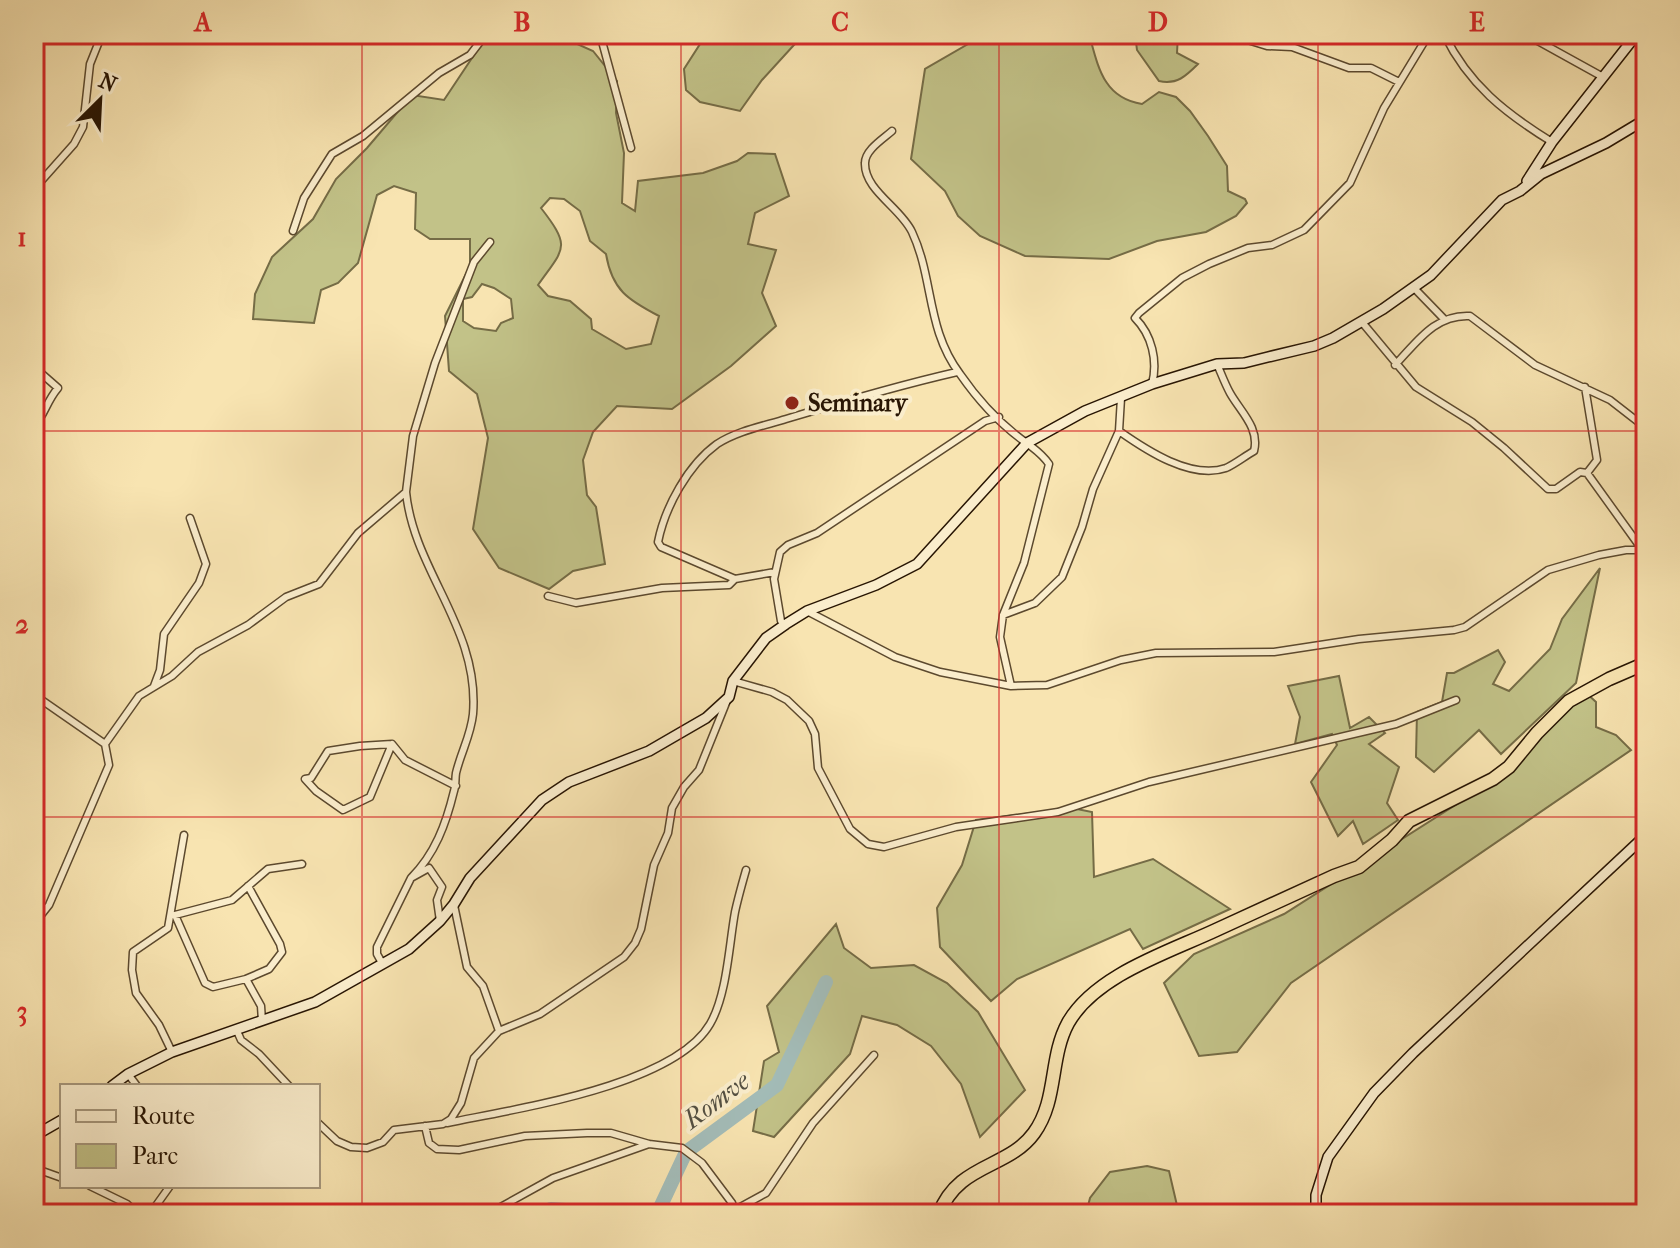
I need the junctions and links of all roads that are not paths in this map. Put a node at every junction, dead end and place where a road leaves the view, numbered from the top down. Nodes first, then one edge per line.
1 (102, 34) edge
2 (486, 34) edge
3 (600, 34) edge
4 (1228, 34) edge
5 (1429, 34) edge
6 (1444, 34) edge
7 (1525, 34) edge
8 (1637, 34) edge
9 (1603, 77) junction
10 (1399, 82) junction
11 (1646, 119) edge
12 (892, 131) dead end
13 (1552, 142) junction
14 (631, 148) dead end
15 (34, 189) edge
16 (1520, 191) junction
17 (293, 231) dead end
18 (490, 242) dead end
19 (1414, 288) junction
20 (1444, 319) junction
21 (1361, 321) junction
22 (1217, 364) junction
23 (1395, 365) junction
24 (34, 367) edge
25 (957, 372) junction
26 (1152, 384) junction
27 (1585, 387) junction
28 (1121, 398) junction
29 (999, 417) junction
30 (34, 426) edge
31 (1646, 428) edge
32 (1119, 431) junction
33 (1027, 443) junction
34 (1587, 473) junction
35 (406, 492) junction
36 (190, 518) dead end
37 (1644, 549) edge
38 (775, 572) junction
39 (735, 579) junction
40 (548, 596) dead end
41 (807, 611) junction
42 (1003, 615) junction
43 (786, 624) junction
44 (1646, 663) edge
45 (733, 681) junction
46 (1011, 686) junction
47 (153, 687) junction
48 (729, 697) junction
49 (34, 700) edge
50 (1456, 700) dead end
51 (105, 744) junction
52 (392, 744) junction
53 (456, 786) junction
54 (184, 835) dead end
55 (1646, 835) edge
56 (302, 864) dead end
57 (746, 870) dead end
58 (411, 878) junction
59 (248, 886) junction
60 (454, 904) junction
61 (175, 915) junction
62 (440, 921) junction
63 (34, 924) edge
64 (168, 928) junction
65 (382, 963) junction
66 (246, 979) junction
67 (262, 1021) junction
68 (237, 1031) junction
69 (499, 1031) junction
70 (172, 1052) junction
71 (874, 1055) dead end
72 (128, 1074) junction
73 (115, 1084) edge
74 (136, 1084) edge
75 (287, 1084) edge
76 (60, 1121) edge
77 (443, 1124) junction
78 (320, 1125) edge
79 (425, 1126) junction
80 (34, 1136) edge
81 (649, 1144) junction
82 (34, 1168) edge
83 (60, 1177) edge
84 (94, 1188) edge
85 (169, 1188) edge
86 (736, 1212) edge
87 (138, 1214) edge
88 (150, 1214) edge
89 (488, 1214) edge
90 (939, 1214) edge
91 (1316, 1214) edge

1 - 15 street
2 - 17 street
3 - 14 street
4 - 10 street
5 - 10 street
6 - 13 street
7 - 9 street
8 - 9 main road
9 - 13 main road
10 - 26 street
11 - 16 main road
12 - 25 street
13 - 16 main road
16 - 19 main road
18 - 35 street
19 - 20 street
19 - 21 main road
20 - 23 street
20 - 27 street
21 - 22 main road
21 - 23 street
22 - 26 main road
22 - 32 street
23 - 34 street
24 - 30 street
25 - 29 street
25 - 39 street
26 - 28 main road
27 - 31 street
27 - 34 street
28 - 32 street
28 - 33 main road
29 - 33 street
29 - 38 street
32 - 42 street
33 - 41 main road
33 - 42 street
34 - 37 street
35 - 47 street
35 - 53 street
36 - 47 street
37 - 46 street
38 - 39 street
38 - 43 street
39 - 40 street
41 - 43 main road
41 - 46 street
42 - 46 street
43 - 45 main road
44 - 90 highway
45 - 48 main road
45 - 50 street
47 - 51 street
48 - 60 main road
48 - 69 street
49 - 51 street
51 - 63 street
52 - 52 street
52 - 53 street
53 - 58 street
54 - 64 street
55 - 91 main road
56 - 59 street
57 - 77 street
58 - 62 street
58 - 65 street
59 - 61 street
59 - 66 street
60 - 62 main road
60 - 69 street
61 - 64 street
61 - 66 street
62 - 65 main road
64 - 70 street
65 - 67 main road
66 - 67 street
67 - 68 main road
68 - 70 main road
68 - 75 street
69 - 77 street
70 - 72 main road
71 - 86 street
72 - 73 main road
72 - 74 street
76 - 80 main road
77 - 79 street
78 - 79 street
79 - 81 street
81 - 86 street
81 - 89 street
82 - 83 street
84 - 87 street
85 - 88 street

